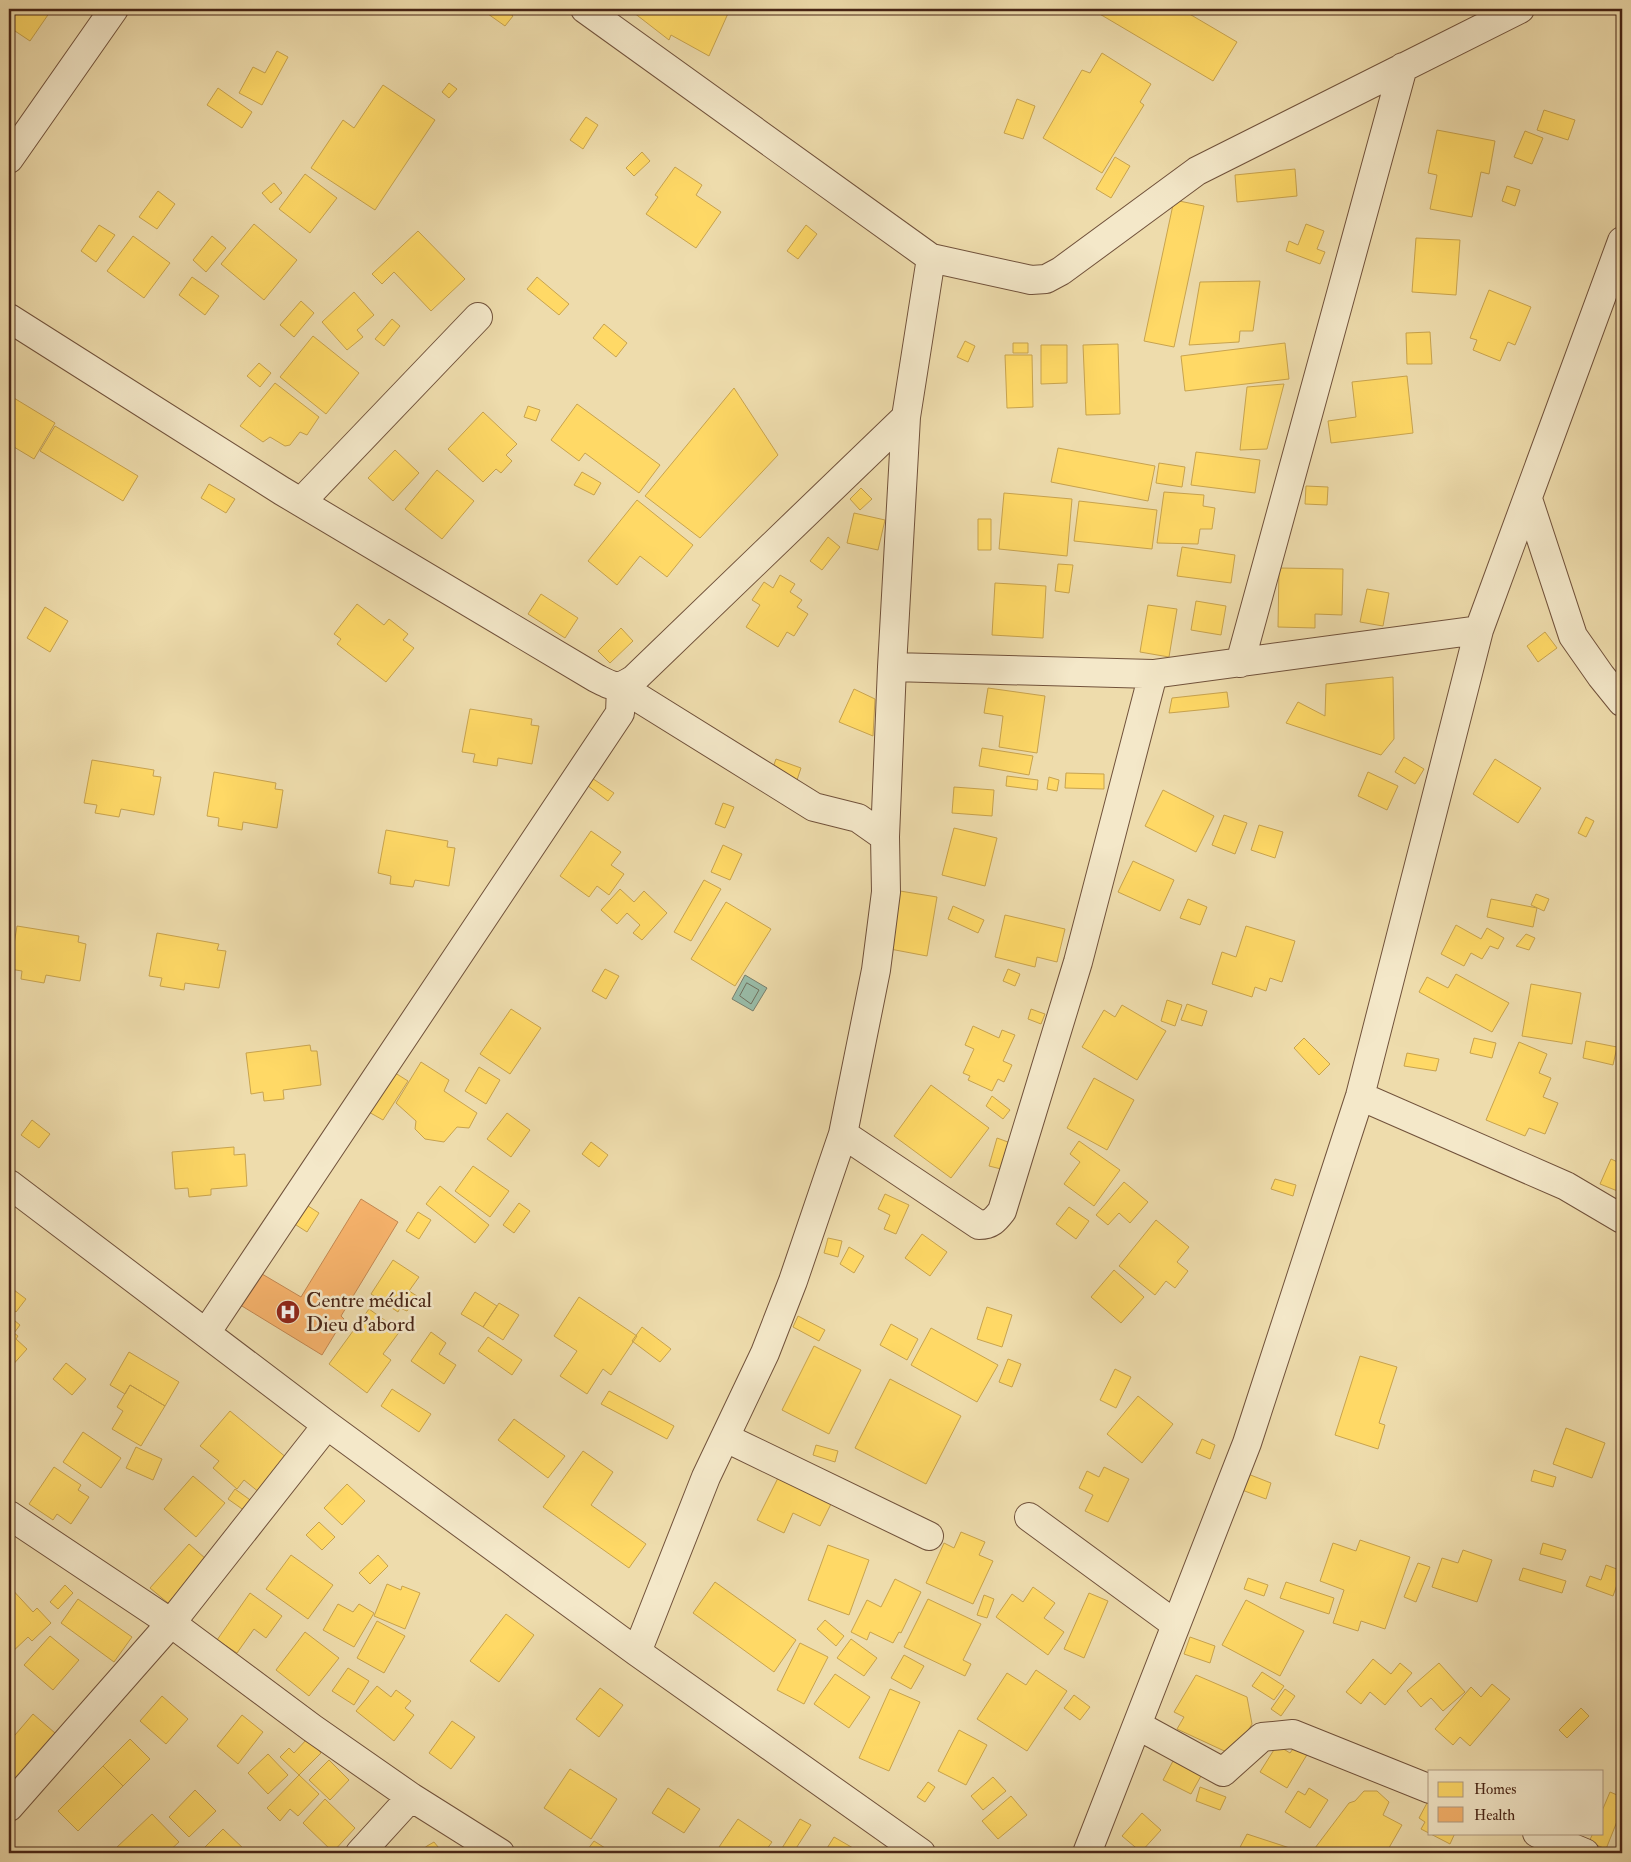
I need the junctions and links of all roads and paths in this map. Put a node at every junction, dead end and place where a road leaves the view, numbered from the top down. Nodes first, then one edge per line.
1 (114, 9) edge
2 (585, 9) edge
3 (1520, 9) edge
4 (1402, 68) junction
5 (9, 159) edge
6 (1622, 241) edge
7 (932, 258) junction
8 (478, 317) dead end
9 (9, 318) edge
10 (906, 417) junction
11 (1528, 498) junction
12 (301, 502) junction
13 (1479, 630) junction
14 (1240, 663) junction
15 (892, 667) junction
16 (1153, 674) junction
17 (621, 687) junction
18 (1622, 702) edge
19 (885, 837) junction
20 (1360, 1096) junction
21 (843, 1134) junction
22 (9, 1184) edge
23 (1622, 1219) edge
24 (206, 1333) junction
25 (327, 1425) junction
26 (726, 1438) junction
27 (9, 1514) edge
28 (1029, 1517) dead end
29 (928, 1536) dead end
30 (171, 1623) junction
31 (1175, 1624) junction
32 (637, 1652) junction
33 (1137, 1725) junction
34 (1428, 1789) edge
35 (411, 1797) junction
36 (9, 1807) edge
37 (1539, 1834) edge
38 (904, 1848) edge
39 (360, 1853) edge
40 (500, 1853) edge
41 (1087, 1853) edge
42 (1585, 1853) edge

1 - 5 street
2 - 7 street
3 - 4 street
4 - 7 street
4 - 14 street
6 - 11 street
7 - 10 street
8 - 12 street
9 - 12 street
10 - 15 street
10 - 17 street
11 - 13 street
11 - 18 street
12 - 17 street
13 - 14 street
13 - 20 street
14 - 16 street
15 - 16 street
15 - 19 street
16 - 21 street
17 - 19 street
17 - 24 street
19 - 21 street
20 - 23 street
20 - 31 street
21 - 26 street
22 - 24 street
24 - 25 street
25 - 30 street
25 - 32 street
26 - 29 street
26 - 32 street
27 - 30 street
28 - 31 street
30 - 35 street
30 - 36 street
31 - 33 street
32 - 38 street
33 - 34 street
33 - 41 street
35 - 39 street
35 - 40 street
37 - 42 street

